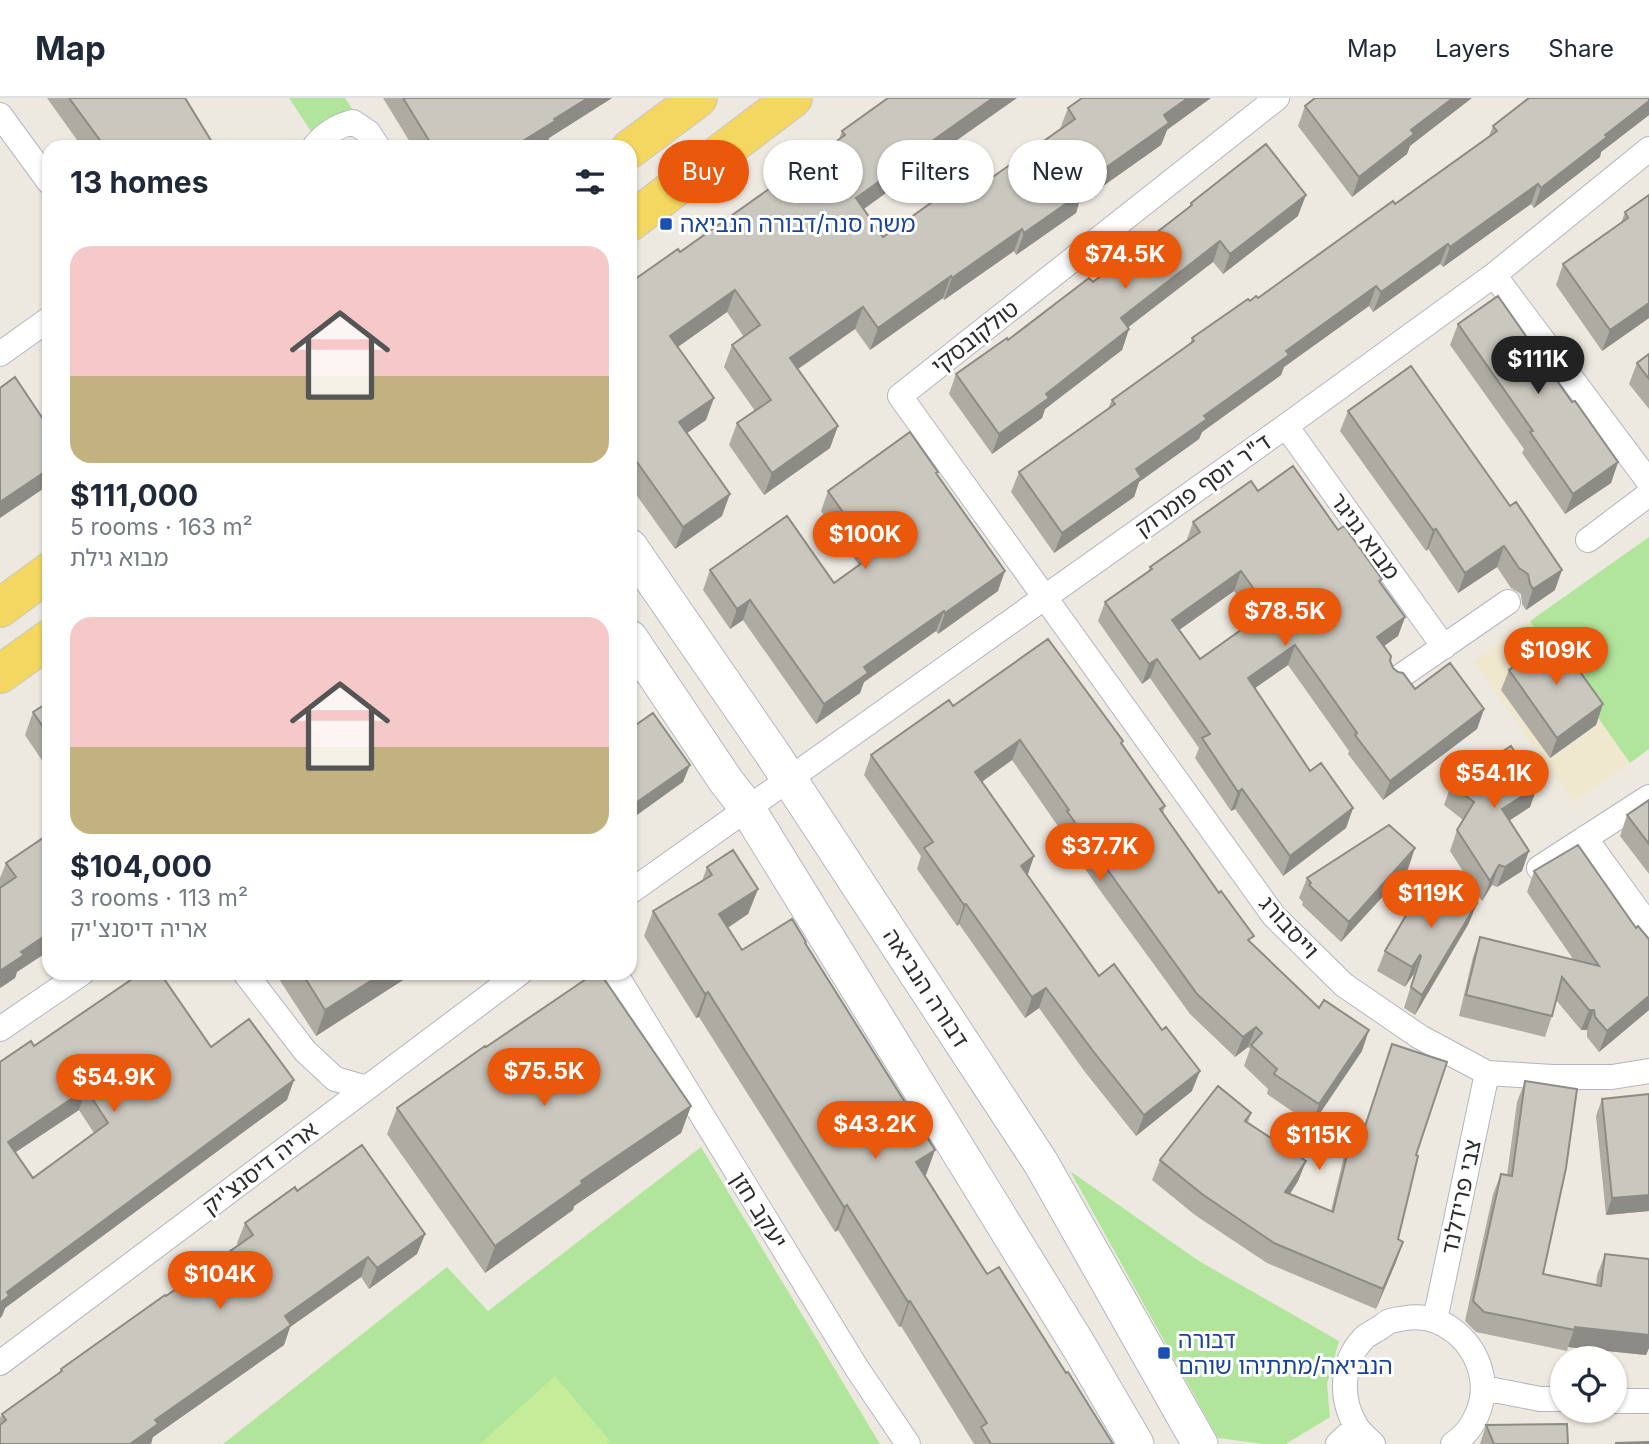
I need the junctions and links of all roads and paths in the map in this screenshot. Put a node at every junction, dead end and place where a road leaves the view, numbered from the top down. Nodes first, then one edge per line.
1 (698, 98) edge
2 (793, 98) edge
3 (1277, 98) edge
4 (0, 115) edge
5 (320, 140) edge
6 (373, 140) edge
7 (637, 144) edge
8 (1649, 149) edge
9 (42, 172) edge
10 (637, 217) edge
11 (1494, 275) junction
12 (42, 324) edge
13 (0, 354) edge
14 (1286, 426) junction
15 (1649, 482) edge
16 (1649, 494) edge
17 (1588, 540) dead end
18 (637, 557) edge
19 (42, 577) edge
20 (1044, 598) junction
21 (1508, 602) dead end
22 (0, 608) edge
23 (42, 644) edge
24 (1444, 647) junction
25 (637, 648) edge
26 (0, 674) edge
27 (1398, 678) edge
28 (789, 779) junction
29 (1649, 797) edge
30 (747, 808) junction
31 (1585, 838) junction
32 (1539, 868) edge
33 (637, 887) edge
34 (1649, 926) edge
35 (72, 980) edge
36 (250, 980) edge
37 (511, 980) edge
38 (619, 980) edge
39 (0, 1029) edge
40 (1649, 1071) edge
41 (1487, 1073) junction
42 (367, 1088) junction
43 (1435, 1320) junction
44 (0, 1363) edge
45 (1483, 1388) junction
46 (1550, 1399) edge
47 (1627, 1401) edge
48 (1649, 1401) edge
49 (1365, 1436) edge
50 (908, 1444) edge
51 (1136, 1444) edge
52 (1200, 1444) edge
53 (1338, 1444) edge
54 (1453, 1444) edge

1 - 7 main road
2 - 10 main road
3 - 20 street, טולקובסקי
4 - 9 street
5 - 6 street
8 - 11 street, ד"ר יוסף פומרוק
11 - 14 street, ד"ר יוסף פומרוק
11 - 15 street
12 - 13 street
14 - 20 street, ד"ר יוסף פומרוק
14 - 24 street, מבוא גניגר
16 - 17 street
18 - 28 street, דבורה הנביאה
19 - 22 main road
20 - 28 street, ד"ר יוסף פומרוק
20 - 41 street, וייסבורג
21 - 24 street
23 - 26 main road
24 - 27 street
25 - 30 street
28 - 30 street, ד"ר יוסף פומרוק
28 - 52 street, דבורה הנביאה
29 - 31 street
30 - 33 street
30 - 51 street
31 - 32 street
31 - 34 street
35 - 39 street
36 - 42 street
37 - 42 street, אריה דיסנצ'יק
38 - 50 street, יעקב חזן
40 - 41 street, וייסבורג
41 - 43 street, צבי פרידלנד
42 - 44 street, אריה דיסנצ'יק
43 - 45 street
43 - 49 street
45 - 46 street
45 - 54 street
47 - 48 street
49 - 53 street

